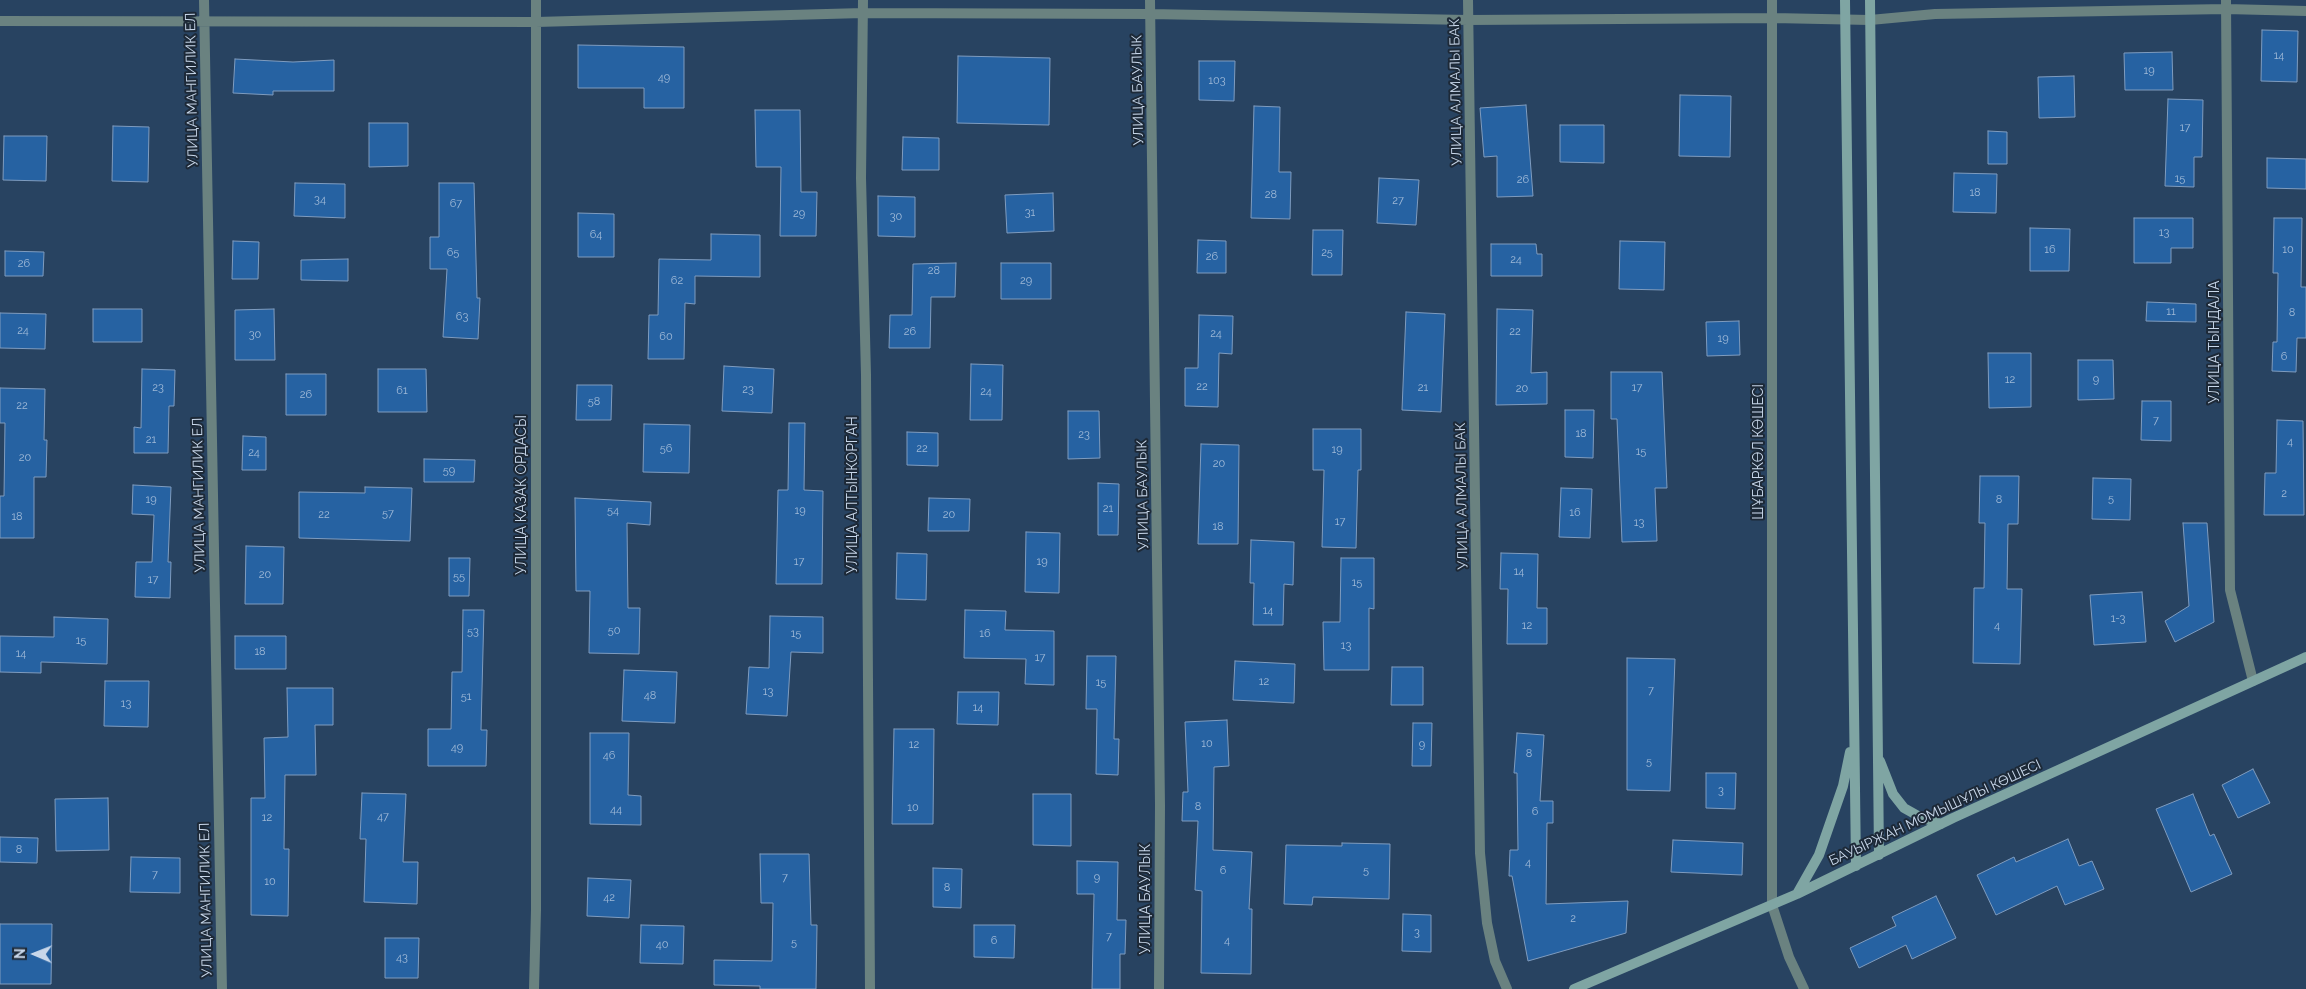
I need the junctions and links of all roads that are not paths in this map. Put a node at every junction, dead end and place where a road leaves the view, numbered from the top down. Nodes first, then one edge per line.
1 (204, 0) edge
2 (536, 0) edge
3 (863, 0) edge
4 (1150, 0) edge
5 (1468, 0) edge
6 (1772, 0) edge
7 (1845, 0) edge
8 (1870, 0) edge
9 (2226, 5) edge
10 (2306, 11) edge
11 (864, 13) junction
12 (1150, 14) junction
13 (1773, 18) junction
14 (1468, 20) junction
15 (1846, 20) junction
16 (1870, 20) junction
17 (0, 21) edge
18 (536, 22) junction
19 (204, 23) junction
20 (2306, 658) edge
21 (2253, 681) junction
22 (1854, 734) junction
23 (1878, 756) junction
24 (1941, 824) junction
25 (1878, 855) junction
26 (1856, 866) junction
27 (1797, 894) junction
28 (1772, 905) junction
29 (222, 989) edge
30 (534, 989) edge
31 (870, 989) edge
32 (1160, 989) edge
33 (1507, 989) edge
34 (1574, 989) edge
35 (1804, 989) edge

1 - 19 street, УЛИЦА МАНГИЛИК ЕЛ
2 - 18 street, УЛИЦА КАЗАК ОРДАСЫ
3 - 11 street, УЛИЦА АЛТЫНКОРГАН
4 - 12 street, УЛИЦА БАУЛЫК
5 - 14 street, УЛИЦА АЛМАЛЫ БАК
6 - 13 street, ШҰБАРКӨЛ КӨШЕСІ
7 - 15 street
8 - 16 street
9 - 10 street
9 - 16 street
9 - 21 street, УЛИЦА ТЫНДАЛА
11 - 12 street
11 - 18 street
11 - 31 street, УЛИЦА АЛТЫНКОРГАН
12 - 14 street
12 - 32 street, УЛИЦА БАУЛЫК
13 - 14 street
13 - 15 street
13 - 28 street, ШҰБАРКӨЛ КӨШЕСІ
14 - 33 street, УЛИЦА АЛМАЛЫ БАК
15 - 16 street
15 - 22 street
16 - 23 street
17 - 19 street
18 - 19 street
18 - 30 street, УЛИЦА КАЗАК ОРДАСЫ
19 - 29 street, УЛИЦА МАНГИЛИК ЕЛ
20 - 21 street, БАУЫРЖАН МОМЫШҰЛЫ КӨШЕСІ
21 - 24 street, БАУЫРЖАН МОМЫШҰЛЫ КӨШЕСІ
22 - 26 street
22 - 27 street
23 - 24 street
23 - 25 street
24 - 25 street, БАУЫРЖАН МОМЫШҰЛЫ КӨШЕСІ
25 - 26 street, БАУЫРЖАН МОМЫШҰЛЫ КӨШЕСІ
26 - 27 street, БАУЫРЖАН МОМЫШҰЛЫ КӨШЕСІ
27 - 28 street, БАУЫРЖАН МОМЫШҰЛЫ КӨШЕСІ
28 - 34 street, БАУЫРЖАН МОМЫШҰЛЫ КӨШЕСІ
28 - 35 street, ШҰБАРКӨЛ КӨШЕСІ

